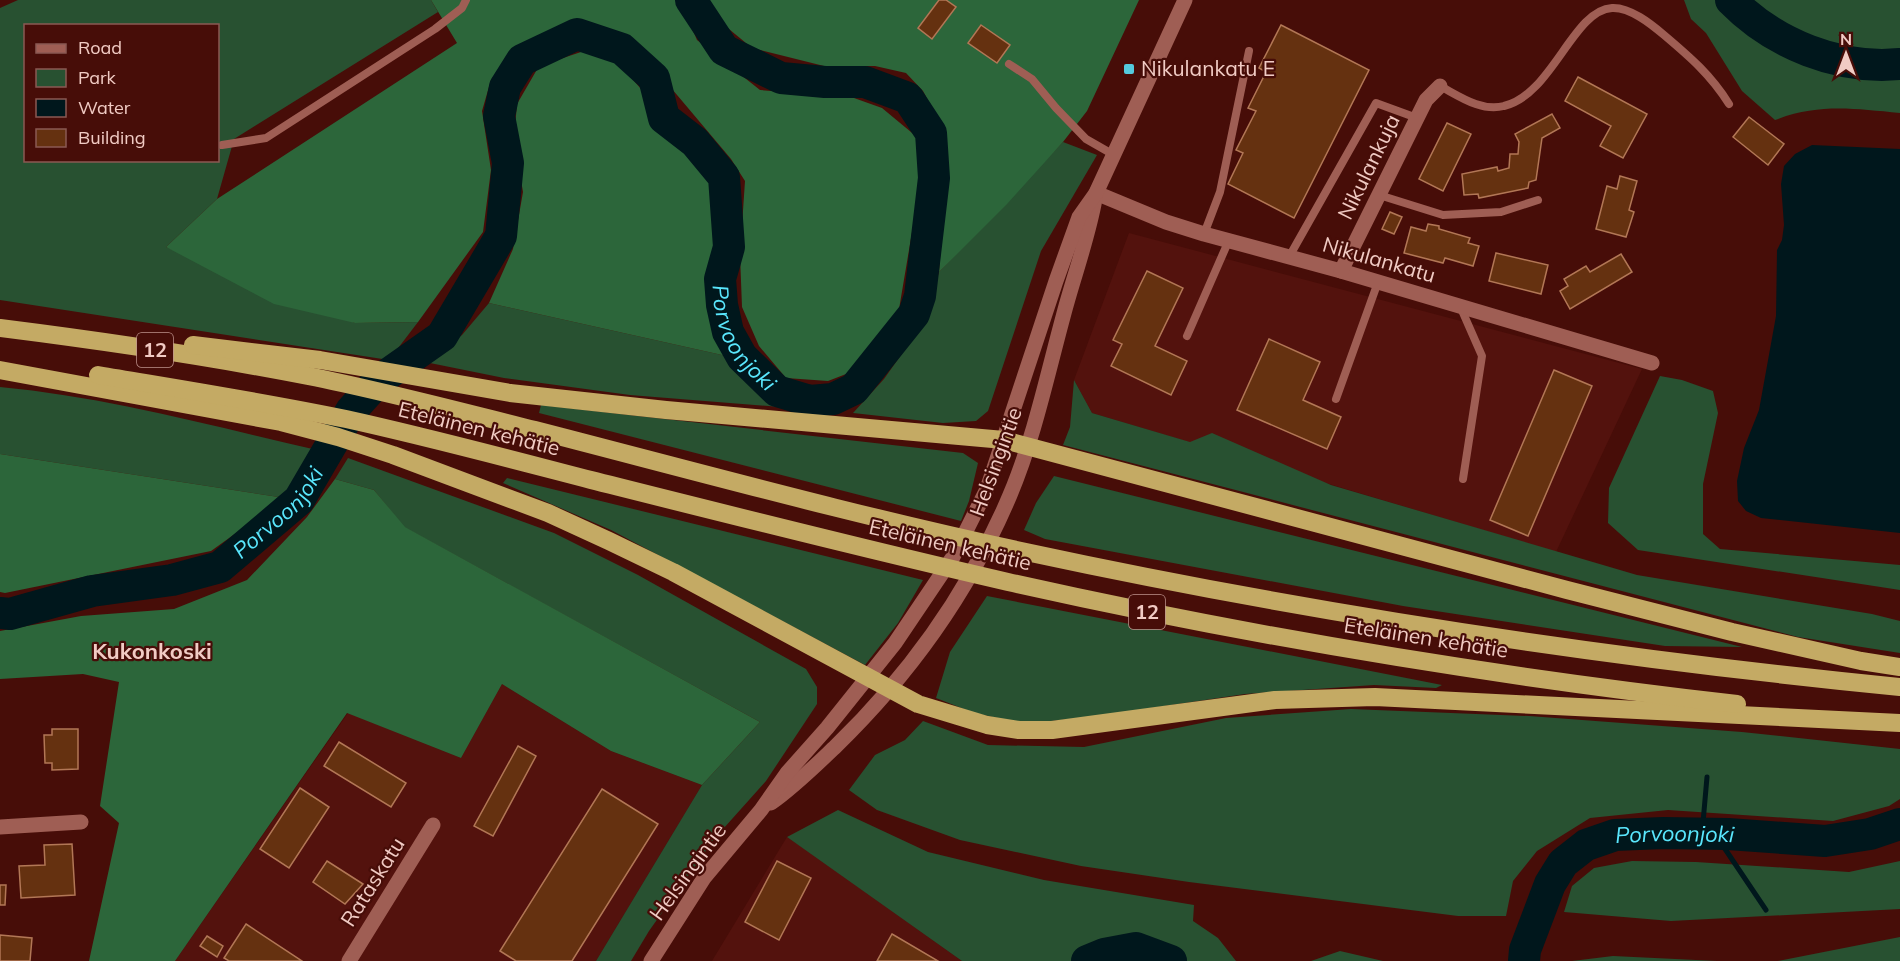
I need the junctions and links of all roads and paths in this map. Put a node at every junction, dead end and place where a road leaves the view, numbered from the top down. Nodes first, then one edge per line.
1 (466, 0) edge
2 (1185, 0) edge
3 (1249, 51) dead end
4 (1009, 64) dead end
5 (1440, 86) joint
6 (1730, 104) dead end
7 (1417, 118) junction
8 (222, 145) dead end
9 (1114, 155) junction
10 (1096, 193) junction
11 (1379, 195) junction
12 (1538, 200) dead end
13 (1204, 234) junction
14 (1229, 240) junction
15 (1289, 257) junction
16 (1341, 271) junction
17 (1378, 282) junction
18 (1460, 306) junction
19 (0, 326) edge
20 (1187, 336) dead end
21 (0, 362) edge
22 (1652, 363) dead end
23 (0, 370) edge
24 (1336, 399) dead end
25 (286, 415) junction
26 (1004, 440) junction
27 (1028, 446) junction
28 (1463, 479) dead end
29 (1900, 667) edge
30 (868, 676) junction
31 (1900, 687) edge
32 (890, 688) junction
33 (1900, 722) edge
34 (761, 810) junction
35 (81, 822) dead end
36 (434, 825) dead end
37 (0, 827) edge
38 (349, 961) edge
39 (651, 961) edge

1 - 8 lane
2 - 9 main road, Helsingintie
3 - 13 lane
4 - 9 lane
5 - 6 lane
5 - 7 main road, Nikulankuja
7 - 11 main road, Nikulankuja
7 - 15 lane
9 - 10 main road, Helsingintie
10 - 13 main road, Nikulankatu
10 - 26 main road, Helsingintie
10 - 27 main road, Helsingintie
11 - 12 lane
11 - 16 main road, Nikulankuja
13 - 14 main road, Nikulankatu
14 - 15 main road, Nikulankatu
14 - 20 lane
15 - 16 main road, Nikulankatu
16 - 17 main road, Nikulankatu
17 - 18 main road, Nikulankatu
17 - 24 lane
18 - 22 main road, Nikulankatu
18 - 28 lane
19 - 26 highway
19 - 31 highway, Eteläinen kehätie / 12
21 - 25 highway, Eteläinen kehätie / 12
23 - 25 highway
25 - 30 highway
25 - 33 highway, Eteläinen kehätie / 12
26 - 27 highway
26 - 30 main road, Helsingintie
27 - 29 highway
27 - 32 main road, Helsingintie
30 - 32 highway
30 - 34 main road, Helsingintie
32 - 33 highway
32 - 34 main road, Helsingintie
34 - 39 main road, Helsingintie
35 - 37 main road
36 - 38 main road, Rataskatu

